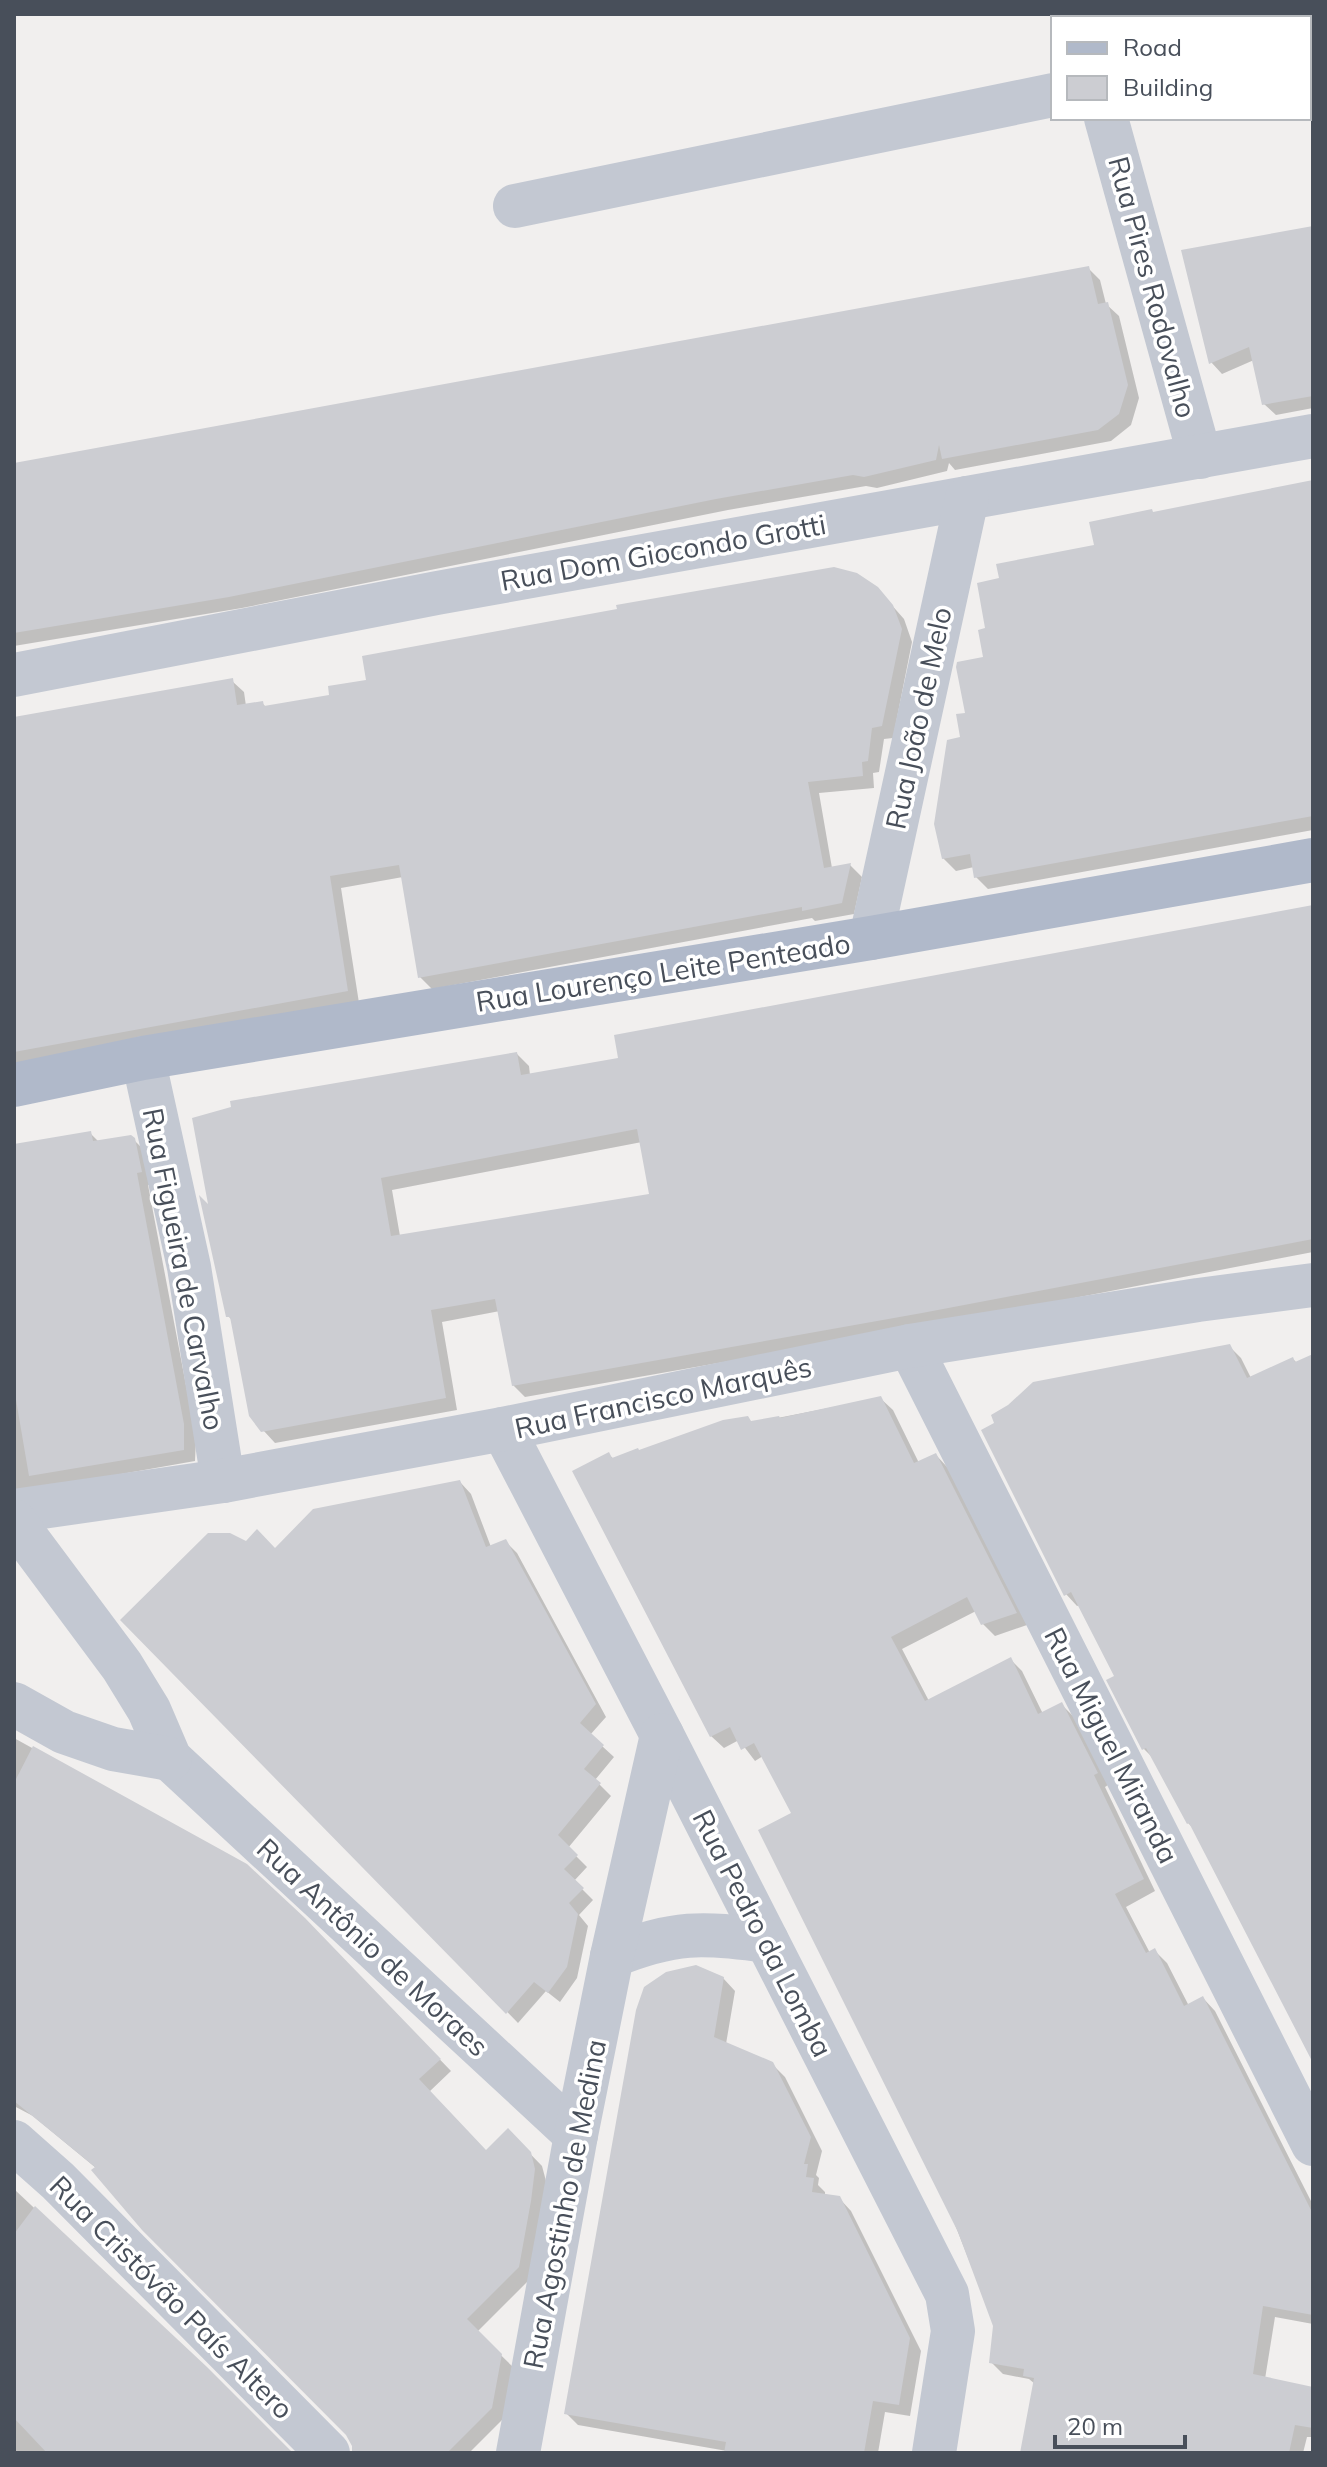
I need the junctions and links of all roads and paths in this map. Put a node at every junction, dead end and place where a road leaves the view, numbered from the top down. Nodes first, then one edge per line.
1 (1051, 95) edge
2 (1107, 120) edge
3 (515, 206) dead end
4 (1313, 436) edge
5 (1200, 457) junction
6 (967, 498) junction
7 (14, 675) edge
8 (1313, 860) edge
9 (871, 938) junction
10 (143, 1058) junction
11 (14, 1085) edge
12 (1313, 1285) edge
13 (910, 1346) junction
14 (503, 1429) junction
15 (223, 1481) junction
16 (14, 1511) edge
17 (14, 1521) edge
18 (14, 1704) edge
19 (662, 1735) junction
20 (170, 1759) junction
21 (767, 1941) junction
22 (612, 1956) junction
23 (576, 2135) junction
24 (14, 2142) edge
25 (1313, 2144) edge
26 (328, 2453) edge
27 (518, 2453) edge
28 (934, 2453) edge

1 - 3 street
2 - 5 street, Rua Pires Rodovalho
4 - 5 street, Rua Dom Giocondo Grotti
5 - 6 street, Rua Dom Giocondo Grotti
6 - 7 street, Rua Dom Giocondo Grotti
6 - 9 street, Rua João de Melo
8 - 9 main road, Rua Lourenço Leite Penteado
9 - 10 main road, Rua Lourenço Leite Penteado
10 - 11 main road, Rua Lourenço Leite Penteado
10 - 15 street, Rua Figueira de Carvalho
12 - 13 street, Rua Francisco Marquês
13 - 14 street, Rua Francisco Marquês
13 - 25 street, Rua Miguel Miranda
14 - 15 street, Rua Francisco Marquês
14 - 19 street, Rua Pedro da Lomba
15 - 16 street, Rua Francisco Marquês
17 - 20 street, Rua Antônio de Moraes
18 - 20 street
19 - 21 street, Rua Pedro da Lomba
19 - 22 street, Rua Agostinho de Medina
20 - 23 street, Rua Antônio de Moraes
21 - 22 street
21 - 28 street, Rua Pedro da Lomba
22 - 23 street, Rua Agostinho de Medina
23 - 27 street, Rua Agostinho de Medina
24 - 26 street, Rua Cristóvão País Altero

